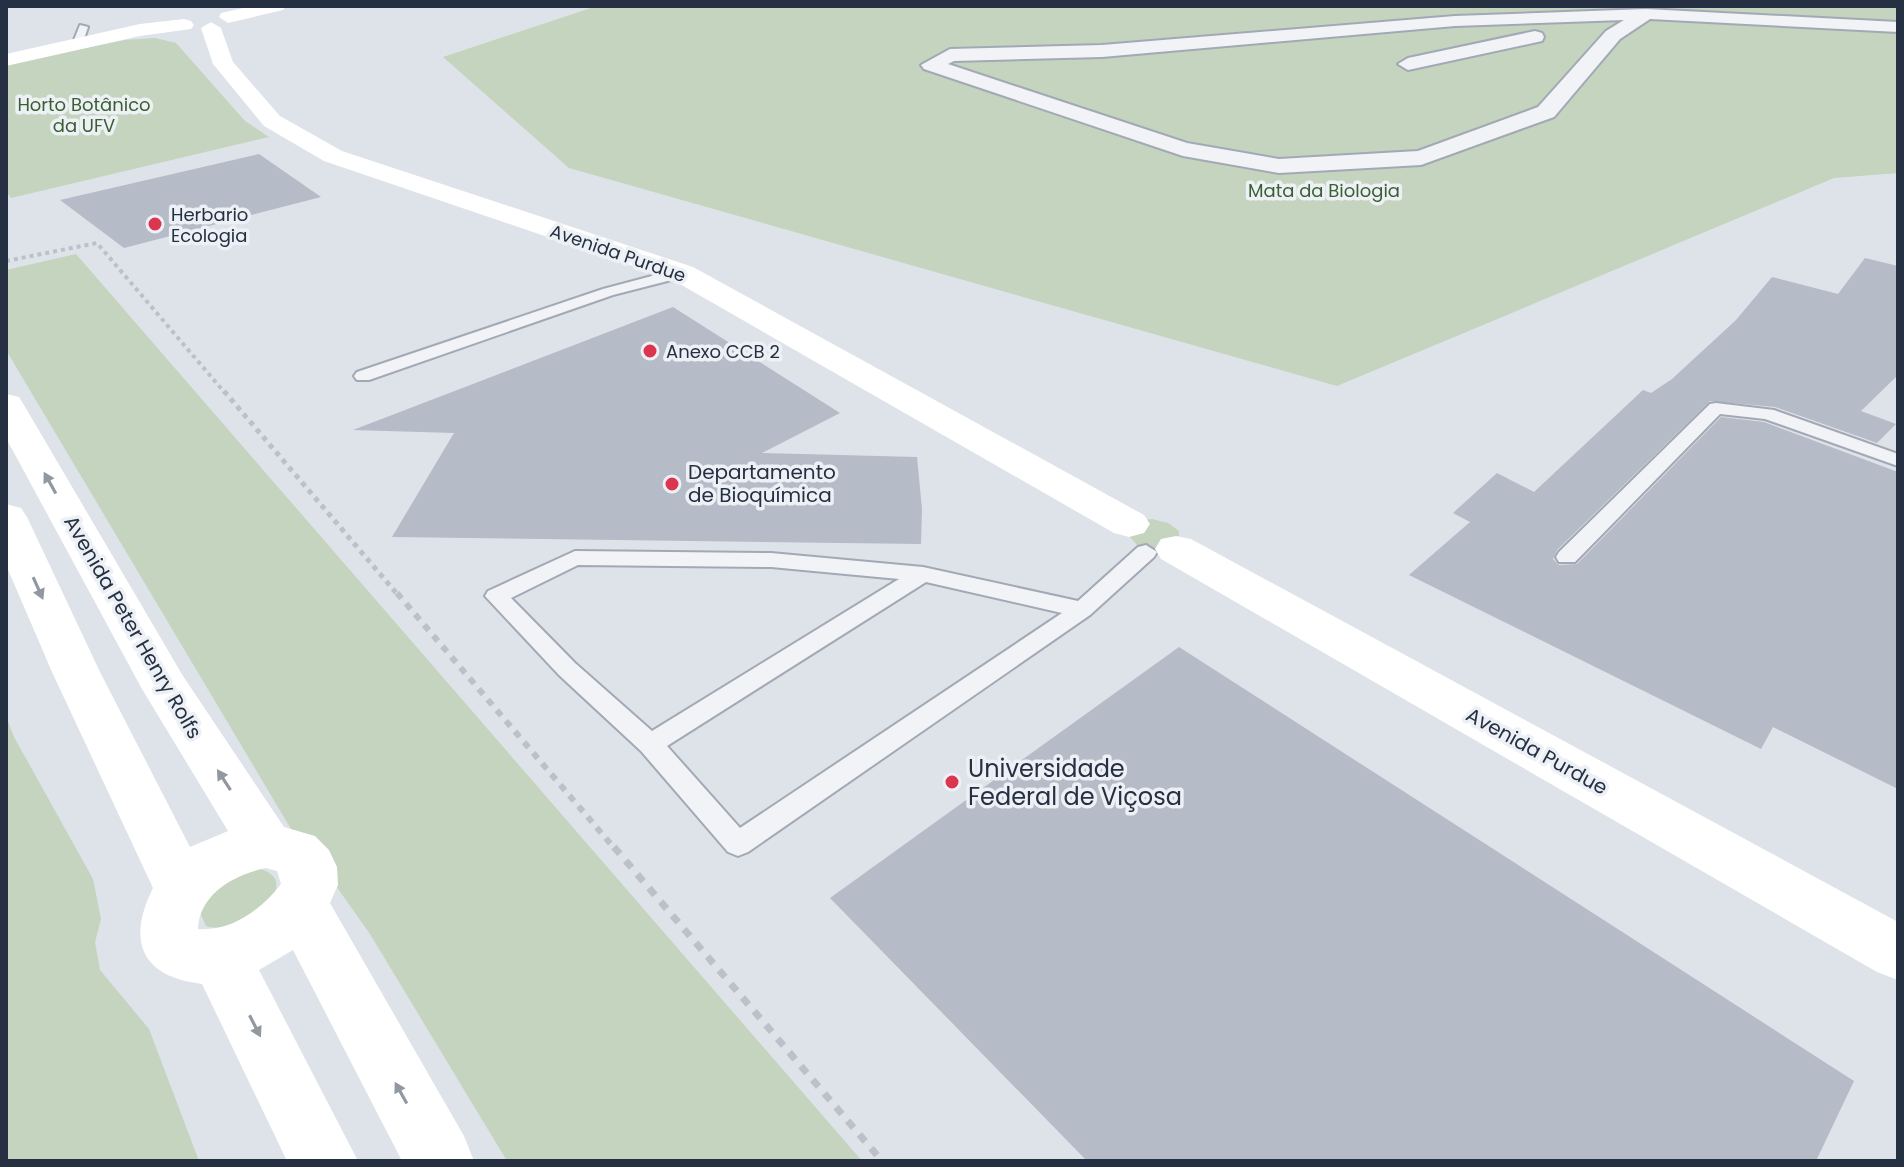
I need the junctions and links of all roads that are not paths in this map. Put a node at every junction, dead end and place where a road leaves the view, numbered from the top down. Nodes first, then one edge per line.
1 (277, 6) edge
2 (1646, 14) junction
3 (1614, 18) junction
4 (208, 23) junction
5 (1898, 27) edge
6 (6, 60) edge
7 (1408, 64) dead end
8 (682, 273) junction
9 (363, 376) dead end
10 (6, 405) edge
11 (1898, 460) edge
12 (6, 517) edge
13 (1150, 541) junction
14 (1567, 557) dead end
15 (923, 574) junction
16 (1082, 610) junction
17 (650, 744) junction
18 (266, 845) junction
19 (182, 888) junction
20 (300, 906) junction
21 (1898, 953) edge
22 (220, 957) junction
23 (323, 1161) edge
24 (439, 1161) edge

1 - 4 street
2 - 3 street
2 - 3 street
2 - 5 street
3 - 7 street
4 - 6 street
4 - 8 street, Avenida Purdue
8 - 9 lane
8 - 13 street, Avenida Purdue
18 -> 10 street, Avenida Peter Henry Rolfs
11 - 14 lane
12 -> 19 street
13 - 16 lane
13 - 21 street, Avenida Purdue
15 - 16 lane
15 - 17 lane
15 - 17 lane
16 - 17 lane
18 - 19 street
18 - 20 street
19 - 22 street
20 - 22 street
24 -> 20 street
22 -> 23 street

